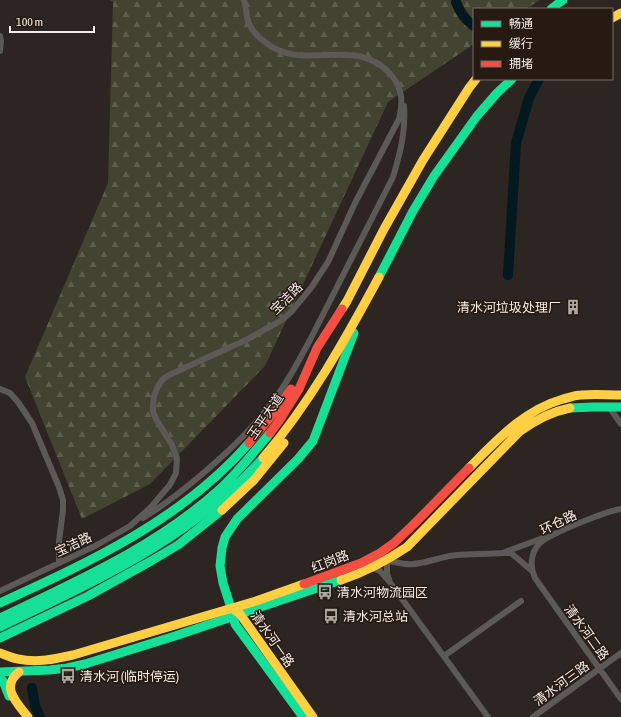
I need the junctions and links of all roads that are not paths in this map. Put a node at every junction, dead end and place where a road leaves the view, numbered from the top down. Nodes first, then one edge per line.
1 (244, 0) edge
2 (563, 0) edge
3 (552, 8) edge
4 (0, 36) edge
5 (0, 51) edge
6 (475, 80) edge
7 (511, 80) edge
8 (401, 94) junction
9 (378, 280) junction
10 (355, 331) junction
11 (317, 348) junction
12 (0, 389) edge
13 (621, 395) edge
14 (609, 407) junction
15 (621, 407) edge
16 (621, 424) edge
17 (621, 509) edge
18 (130, 526) junction
19 (558, 533) junction
20 (503, 553) junction
21 (387, 560) junction
22 (59, 562) junction
23 (372, 568) junction
24 (532, 570) junction
25 (535, 578) joint
26 (87, 581) junction
27 (389, 581) junction
28 (0, 591) edge
29 (520, 601) dead end
30 (0, 603) edge
31 (234, 613) junction
32 (0, 618) edge
33 (0, 627) edge
34 (0, 638) edge
35 (0, 652) edge
36 (621, 653) edge
37 (444, 656) junction
38 (599, 669) junction
39 (0, 672) edge
40 (19, 672) junction
41 (0, 678) edge
42 (621, 699) edge
43 (23, 717) edge
44 (28, 717) edge
45 (303, 717) edge
46 (313, 717) edge
47 (488, 717) edge
48 (533, 717) edge

1 - 8 street
2 - 3 main road
4 - 5 street
6 - 11 main road, 玉平大道
7 - 9 main road, 玉平大道
8 - 18 street
8 - 18 street, 宝洁路
9 - 10 main road
9 - 26 main road, 玉平大道
10 - 31 main road
10 - 34 main road
11 - 26 main road, 玉平大道
11 - 30 main road
12 - 22 street
13 - 31 main road, 红岗路
14 - 15 main road, 红岗路
14 - 16 street
14 - 21 main road, 红岗路
17 - 19 street, 环仓路
18 - 22 street, 宝洁路
19 - 20 street
19 - 24 street, 环仓路
20 - 21 street
20 - 24 street
21 - 23 main road, 红岗路
21 - 27 street
22 - 28 street, 宝洁路
23 - 27 street
23 - 31 main road, 红岗路
24 - 25 street, 环仓路
25 - 38 street, 清水河二路
26 - 32 main road, 玉平大道
26 - 33 main road, 玉平大道
27 - 37 street
29 - 37 street
31 - 35 main road, 红岗路
31 - 40 main road, 红岗路
31 - 45 main road, 清水河一路
31 - 46 main road, 清水河一路
36 - 38 street, 清水河三路
37 - 47 street
38 - 42 street, 清水河二路
38 - 48 street, 清水河三路
39 - 40 main road, 红岗路
40 - 44 main road
41 - 43 main road

